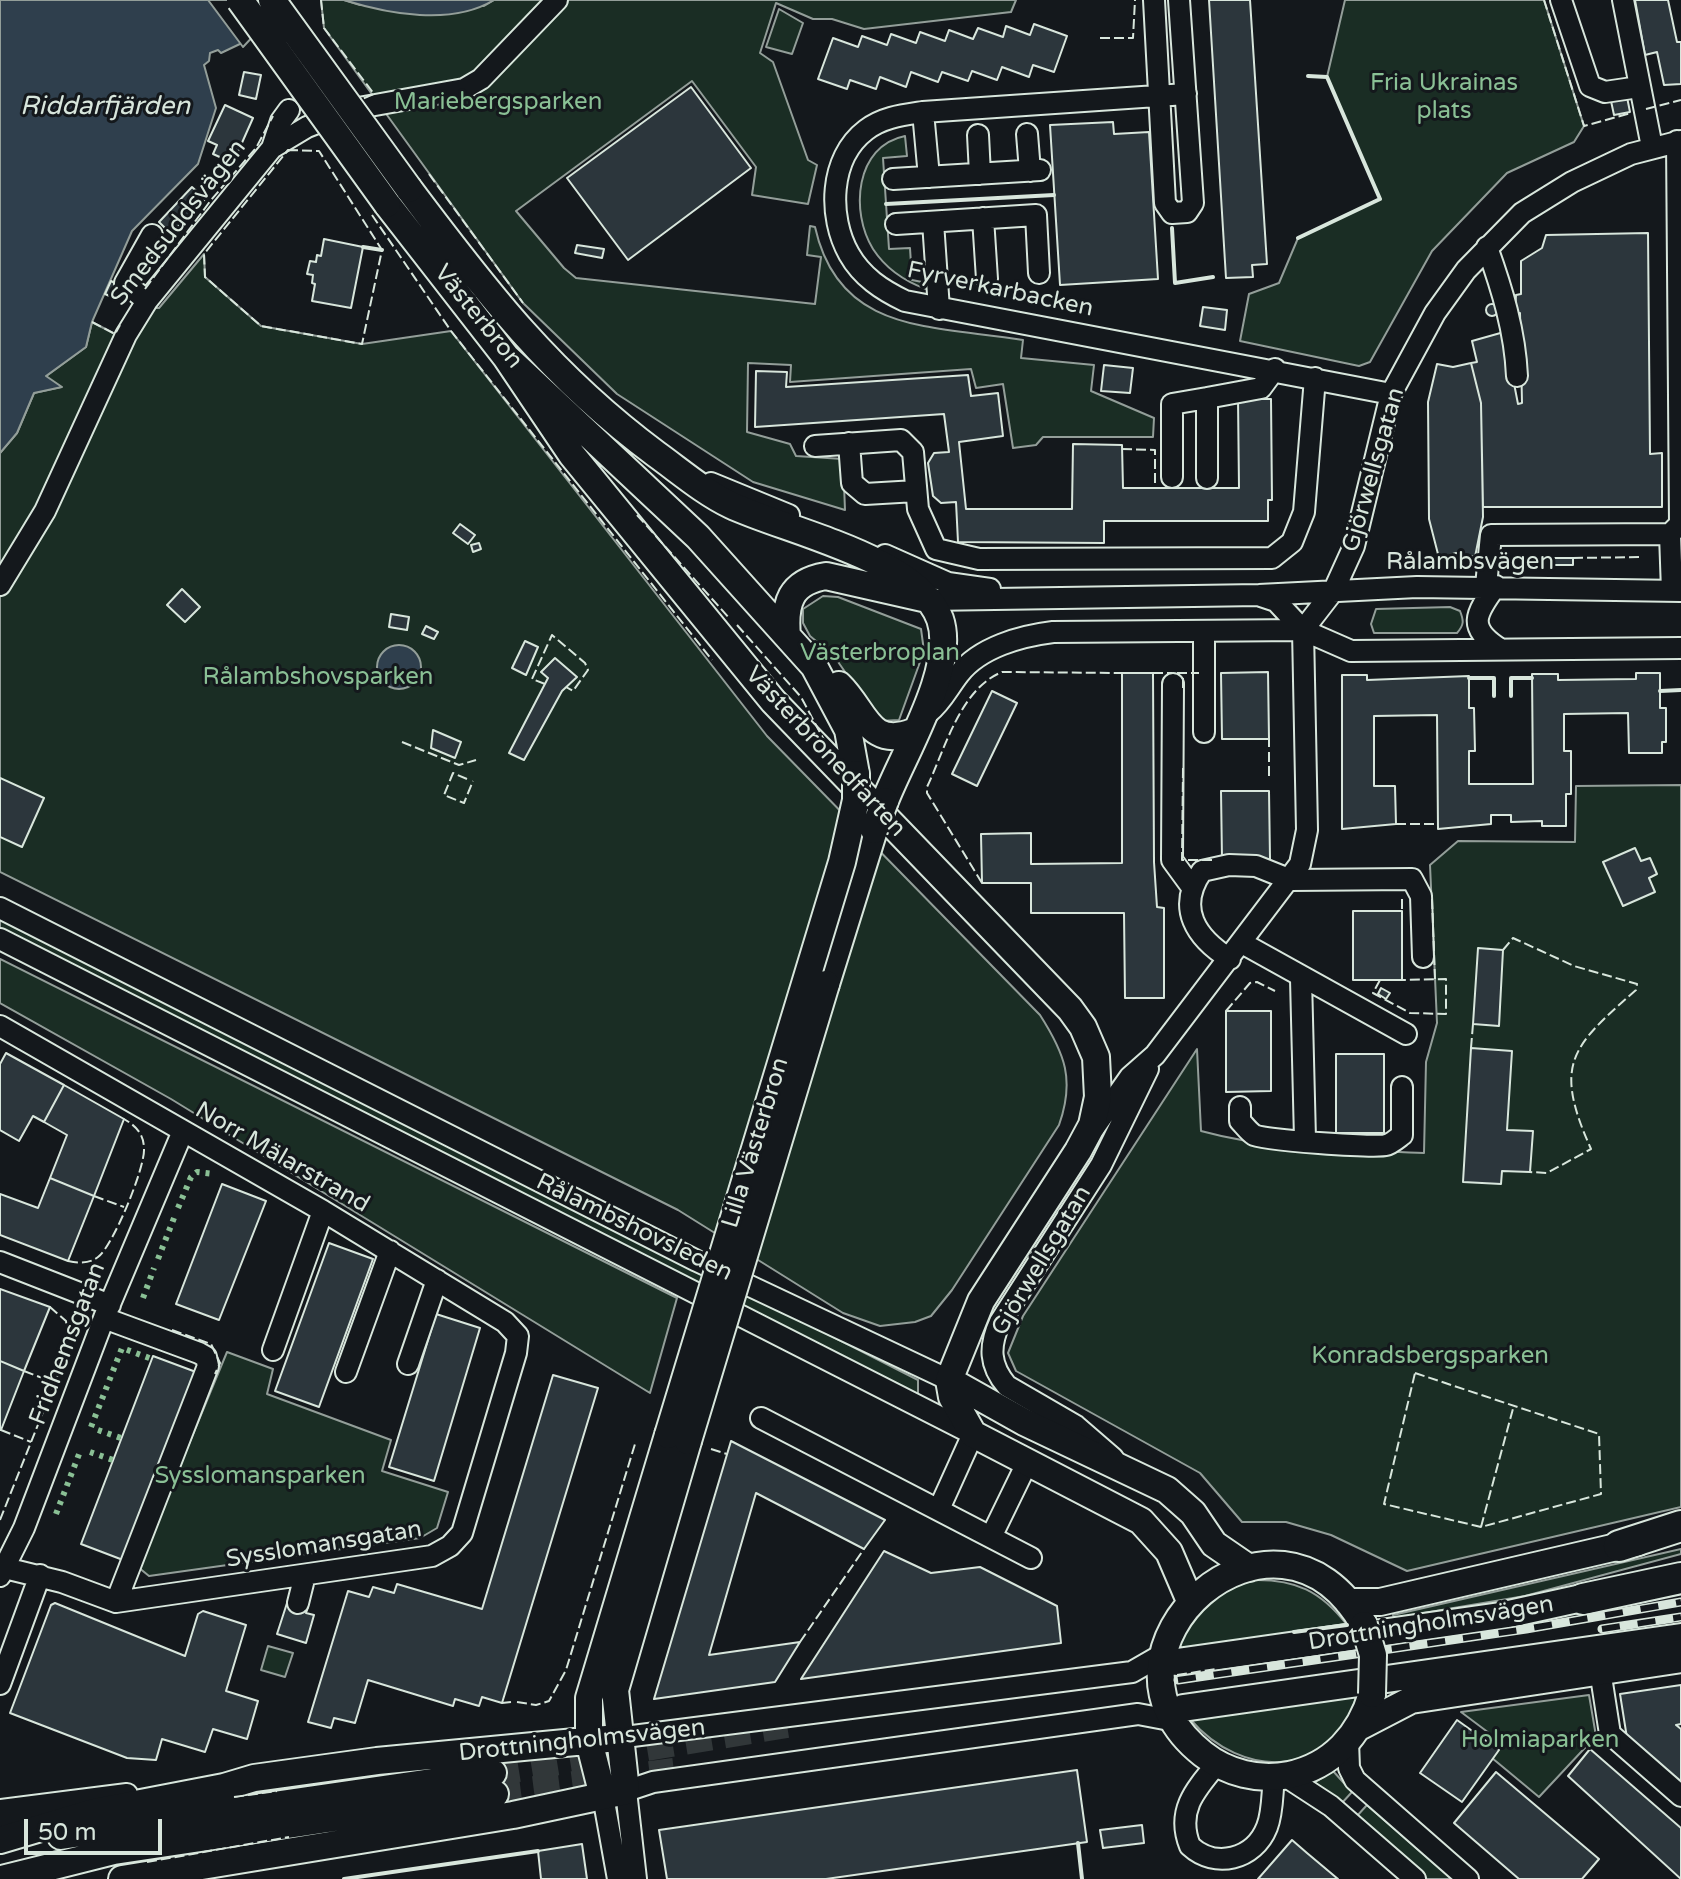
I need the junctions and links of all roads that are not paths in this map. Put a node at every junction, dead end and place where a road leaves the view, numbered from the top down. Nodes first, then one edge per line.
1 (240, 0) edge
2 (272, 0) edge
3 (557, 0) edge
4 (1154, 0) edge
5 (1179, 0) edge
6 (1561, 0) edge
7 (1623, 0) edge
8 (1639, 87) junction
9 (1186, 94) junction
10 (1158, 96) junction
11 (289, 110) dead end
12 (923, 112) junction
13 (1027, 134) dead end
14 (978, 135) dead end
15 (1679, 141) edge
16 (1652, 147) junction
17 (272, 148) junction
18 (980, 174) junction
19 (929, 177) junction
20 (893, 179) dead end
21 (1679, 191) edge
22 (983, 218) junction
23 (933, 222) junction
24 (896, 224) dead end
25 (152, 235) dead end
26 (1487, 247) junction
27 (1039, 273) dead end
28 (987, 279) dead end
29 (147, 301) junction
30 (939, 309) junction
31 (506, 357) junction
32 (1275, 369) junction
33 (1517, 376) dead end
34 (1315, 378) junction
35 (1391, 394) junction
36 (1207, 398) junction
37 (849, 443) junction
38 (815, 446) dead end
39 (674, 467) junction
40 (1172, 477) dead end
41 (1207, 478) dead end
42 (916, 491) junction
43 (1670, 534) junction
44 (0, 585) edge
45 (1491, 586) junction
46 (1334, 590) junction
47 (1677, 591) edge
48 (1259, 595) junction
49 (1176, 597) junction
50 (929, 600) junction
51 (1303, 630) junction
52 (1204, 632) junction
53 (787, 636) junction
54 (1681, 648) edge
55 (1500, 649) junction
56 (814, 666) junction
57 (1173, 684) dead end
58 (917, 726) junction
59 (1204, 732) dead end
60 (1291, 880) junction
61 (1191, 886) junction
62 (0, 908) edge
63 (0, 939) edge
64 (1236, 951) junction
65 (1423, 957) dead end
66 (1301, 979) junction
67 (0, 1026) edge
68 (1406, 1034) dead end
69 (1402, 1087) dead end
70 (1240, 1107) dead end
71 (183, 1131) junction
72 (1305, 1139) junction
73 (1090, 1158) junction
74 (323, 1211) junction
75 (390, 1251) junction
76 (0, 1262) edge
77 (437, 1280) junction
78 (107, 1312) junction
79 (273, 1350) dead end
80 (516, 1353) joint
81 (408, 1364) dead end
82 (346, 1372) dead end
83 (949, 1380) junction
84 (988, 1402) junction
85 (761, 1418) dead end
86 (973, 1434) junction
87 (678, 1438) junction
88 (1028, 1461) junction
89 (1121, 1466) junction
90 (939, 1509) junction
91 (1681, 1526) edge
92 (1681, 1534) edge
93 (991, 1537) junction
94 (1619, 1546) junction
95 (1031, 1558) dead end
96 (1681, 1566) edge
97 (1249, 1568) junction
98 (3, 1572) edge
99 (40, 1575) junction
100 (305, 1575) junction
101 (1681, 1578) edge
102 (1583, 1599) junction
103 (1190, 1601) junction
104 (116, 1602) junction
105 (1348, 1602) junction
106 (298, 1603) dead end
107 (1681, 1637) edge
108 (1171, 1657) junction
109 (1681, 1659) edge
110 (1600, 1670) junction
111 (0, 1684) edge
112 (1179, 1714) junction
113 (1353, 1734) junction
114 (617, 1738) junction
115 (589, 1741) junction
116 (1217, 1764) junction
117 (1280, 1776) junction
118 (254, 1778) junction
119 (614, 1793) junction
120 (1681, 1796) edge
121 (97, 1798) junction
122 (0, 1810) edge
123 (0, 1825) edge
124 (0, 1842) edge
125 (2, 1879) edge
126 (122, 1879) edge
127 (618, 1879) edge
128 (636, 1879) edge
129 (1415, 1879) edge
130 (1468, 1879) edge

1 - 31 main road, Västerbron, bridge
2 - 39 main road, Västerbron, bridge
3 - 17 street, Smedsuddsvägen
4 - 10 street
5 - 9 street
6 - 8 street
7 - 8 street
8 - 16 street
9 - 10 street, Fyrverkarbacken
9 - 10 street
10 - 12 street, Fyrverkarbacken
11 - 17 street
12 - 19 street
12 - 30 street, Fyrverkarbacken
13 - 18 street
14 - 18 street
15 - 16 street, Gjörwellsgatan
15 - 21 street
16 - 26 street, Gjörwellsgatan
17 - 29 street, Smedsuddsvägen
18 - 19 street
19 - 20 street
21 - 43 street
22 - 23 street
22 - 27 street
22 - 28 street
23 - 24 street
23 - 30 street
25 - 29 street
26 - 33 street
26 - 35 street, Gjörwellsgatan
29 - 44 street, Smedsuddsvägen
30 - 32 street, Fyrverkarbacken
31 - 53 main road, Västerbron
31 - 73 main road, Västerbronedfarten
32 - 34 street, Fyrverkarbacken
32 - 36 street
34 - 35 street, Fyrverkarbacken
34 - 42 street
35 - 46 street, Gjörwellsgatan
36 - 40 street
36 - 41 street
37 - 38 street
37 - 42 street
37 - 42 street
39 - 49 street
39 - 50 main road, Västerbron
43 - 45 street
43 - 47 street
45 - 46 street, Rålambsvägen
45 - 47 street, Rålambsvägen
45 - 55 street
46 - 48 street, Rålambsvägen
46 - 51 street, Gjörwellsgatan
48 - 49 street, Rålambsvägen
48 - 51 street
49 - 50 street, Rålambsvägen
50 - 53 main road
50 - 58 main road
51 - 52 street
51 - 55 street
51 - 60 street, Gjörwellsgatan
52 - 58 street
52 - 59 street
53 - 56 main road
54 - 55 street
56 - 58 main road
56 - 87 main road, Lilla Västerbron, bridge
57 - 61 street
58 - 87 main road, Lilla Västerbron, bridge
60 - 61 street
60 - 64 street, Gjörwellsgatan
60 - 65 street
61 - 64 street
62 - 83 street, Rålambshovsleden
63 - 86 street, Rålambshovsleden
64 - 66 street
64 - 73 street, Gjörwellsgatan
66 - 68 street
66 - 72 street
67 - 71 street, Norr Mälarstrand
69 - 72 street
70 - 72 street
71 - 74 street, Norr Mälarstrand
71 - 78 street, Fridhemsgatan
73 - 83 main road, Gjörwellsgatan
73 - 89 street, Gjörwellsgatan
74 - 75 street, Norr Mälarstrand
74 - 79 street
75 - 77 street, Norr Mälarstrand
75 - 82 street
76 - 78 street
77 - 80 street, Norr Mälarstrand
77 - 81 street
78 - 98 street, Fridhemsgatan
78 - 104 street
80 - 100 street, Sysslomansgatan
83 - 84 main road, Rålambshovsleden
83 - 86 main road
84 - 86 main road
84 - 89 main road, Rålambshovsleden
85 - 90 street
86 - 88 main road, Rålambshovsleden
86 - 90 street
87 - 114 main road, Lilla Västerbron
87 - 115 main road, Lilla Västerbron
88 - 93 street
88 - 103 main road, Rålambshovsleden
89 - 97 main road, Rålambshovsleden
90 - 93 street
91 - 94 highway
92 - 94 main road, Drottningholmsvägen
93 - 95 street
94 - 105 main road, Drottningholmsvägen
96 - 102 main road, Drottningholmsvägen
97 - 103 main road
97 - 105 main road
98 - 99 street, Sysslomansgatan
99 - 104 street, Sysslomansgatan
99 - 111 street
100 - 104 street, Sysslomansgatan
100 - 106 street
101 - 102 highway
102 - 108 main road, Drottningholmsvägen
103 - 108 main road
105 - 113 main road, bridge
107 - 112 main road, Drottningholmsvägen
108 - 112 main road
108 - 114 street, Drottningholmsvägen
109 - 110 main road
110 - 113 main road
110 - 120 street
112 - 116 main road
112 - 119 street, Drottningholmsvägen
113 - 117 main road
113 - 130 street
114 - 115 main road, Drottningholmsvägen
114 - 119 main road, Lilla Västerbron
115 - 118 main road, Drottningholmsvägen
115 - 119 main road, Lilla Västerbron
116 - 117 main road
116 - 117 street
117 - 129 street
118 - 121 street
118 - 124 main road, Drottningholmsvägen
119 - 126 main road, Drottningholmsvägen
119 - 127 street
119 - 128 street
121 - 122 street
121 - 123 street
124 - 125 main road

